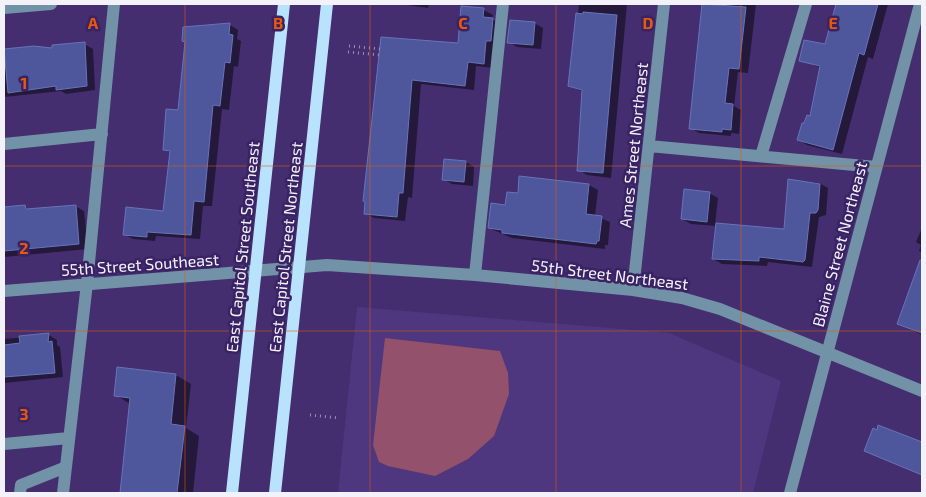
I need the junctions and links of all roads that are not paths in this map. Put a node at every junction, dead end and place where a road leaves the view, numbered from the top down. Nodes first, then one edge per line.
1 (51, 4) edge
2 (114, 4) edge
3 (284, 4) edge
4 (327, 4) edge
5 (503, 4) edge
6 (664, 4) edge
7 (806, 4) edge
8 (920, 4) edge
9 (4, 8) edge
10 (917, 38) edge
11 (102, 134) junction
12 (4, 144) edge
13 (649, 146) junction
14 (761, 156) junction
15 (876, 167) junction
16 (299, 266) junction
17 (278, 268) joint
18 (256, 271) junction
19 (475, 275) junction
20 (87, 283) junction
21 (633, 290) junction
22 (4, 291) edge
23 (827, 354) junction
24 (922, 391) edge
25 (69, 438) junction
26 (4, 444) edge
27 (66, 466) junction
28 (20, 493) edge
29 (63, 493) edge
30 (232, 493) edge
31 (275, 493) edge
32 (790, 493) edge

1 - 9 street
2 - 11 street
3 - 18 main road, East Capitol Street Southeast
4 - 16 main road, East Capitol Street Northeast
5 - 19 street
6 - 13 street, Ames Street Northeast
7 - 14 street
8 - 10 street, Blaine Street Northeast
10 - 15 street, Blaine Street Northeast
11 - 12 street
11 - 20 street
13 - 14 street
13 - 21 street, Ames Street Northeast
14 - 15 street
15 - 23 street, Blaine Street Northeast
16 - 17 street, 55th Street Northeast
16 - 19 street, 55th Street Northeast
16 - 31 main road, East Capitol Street Northeast
17 - 18 street, 55th Street Southeast
18 - 20 street, 55th Street Southeast
18 - 30 main road, East Capitol Street Southeast
19 - 21 street, 55th Street Northeast
20 - 22 street, 55th Street Southeast
20 - 25 street
21 - 23 street, 55th Street Northeast
23 - 24 street, 55th Street Northeast
23 - 32 street, Blaine Street Northeast
25 - 26 street
25 - 27 street
27 - 28 street
27 - 29 street

